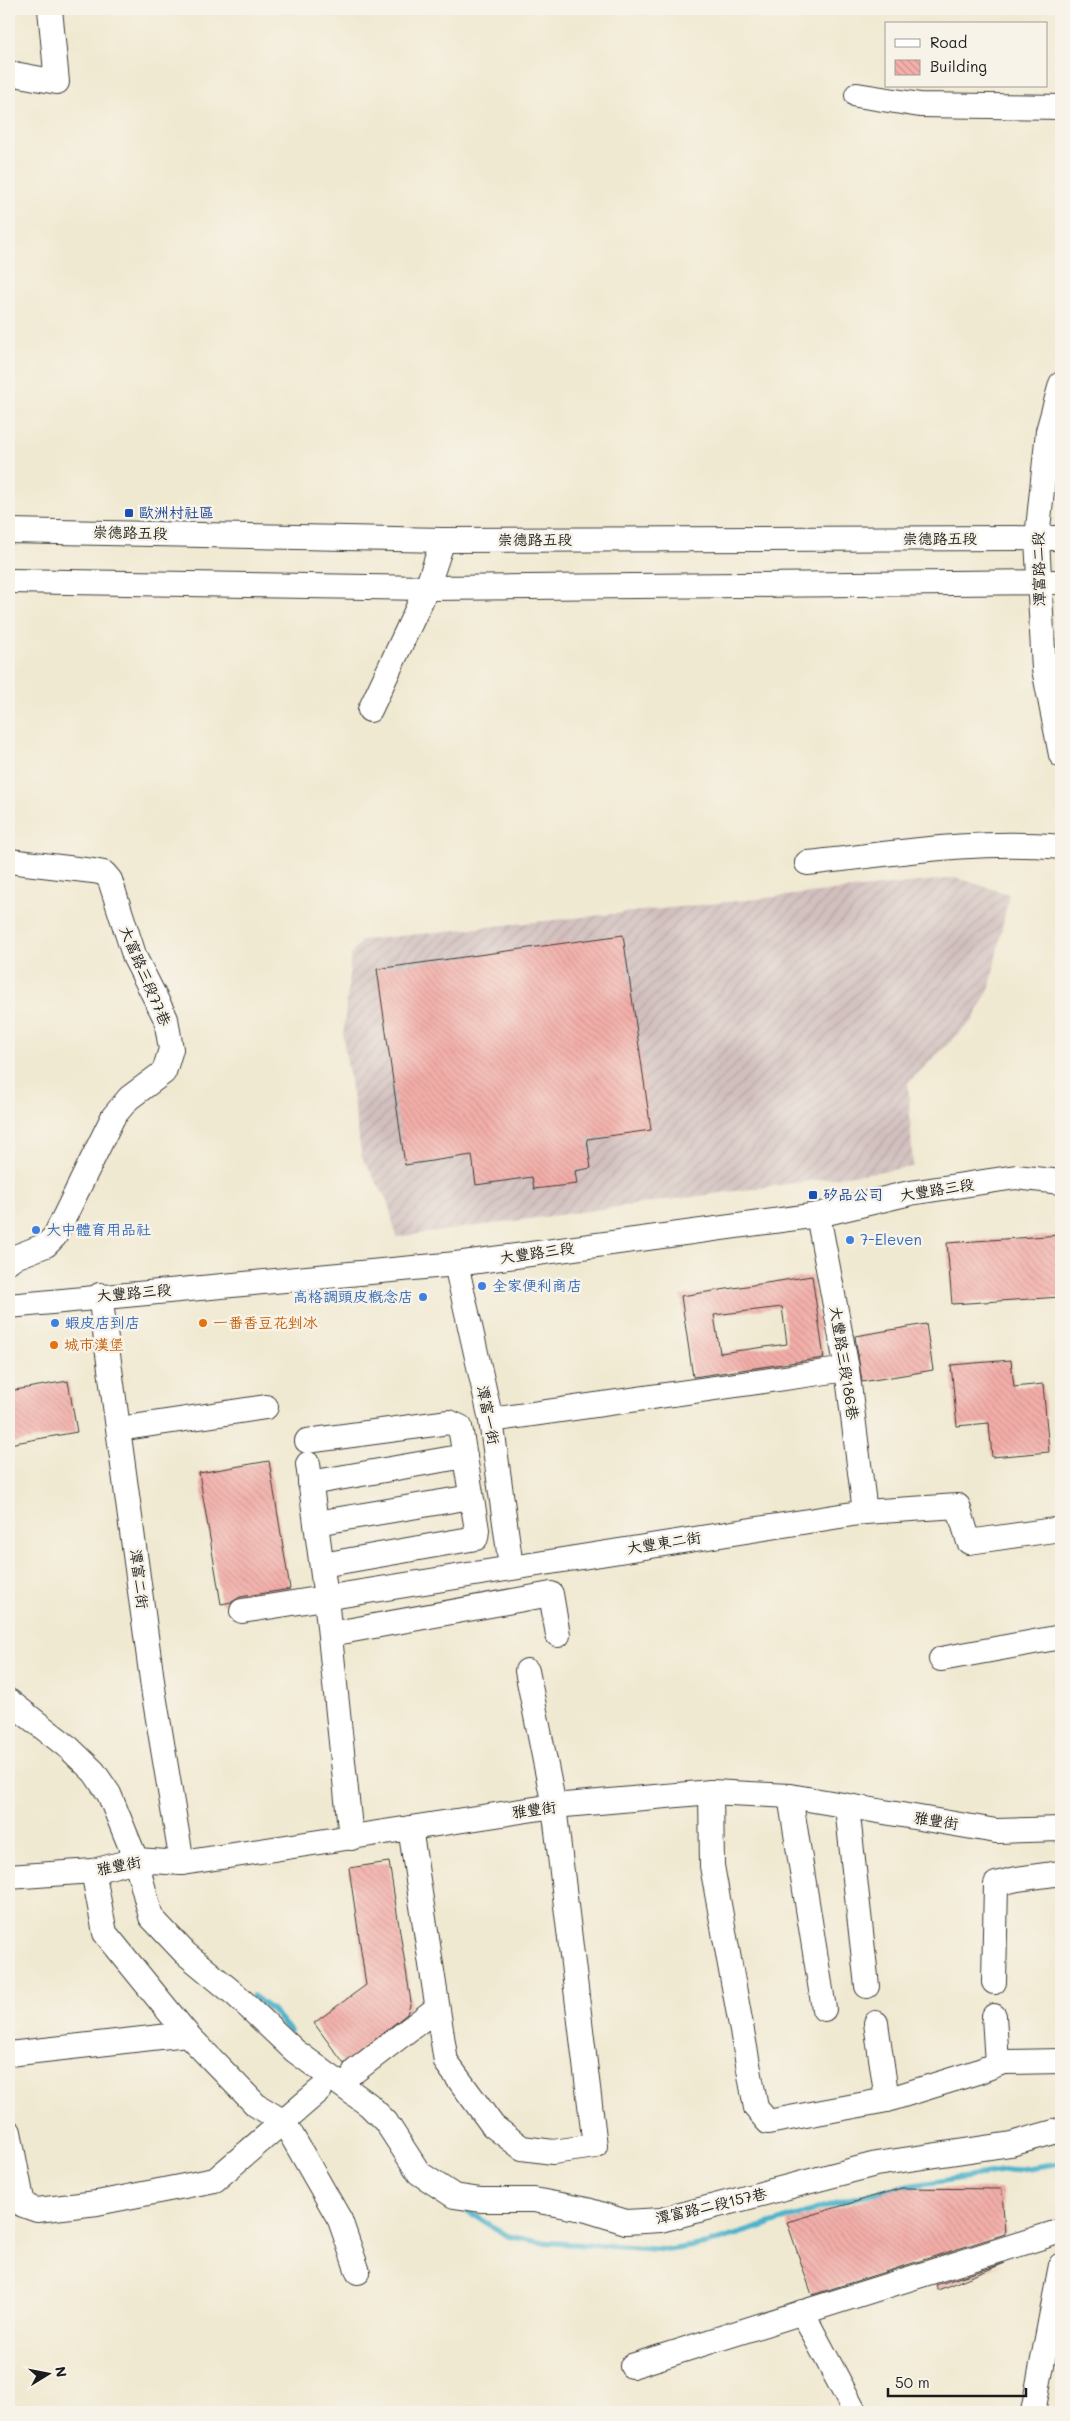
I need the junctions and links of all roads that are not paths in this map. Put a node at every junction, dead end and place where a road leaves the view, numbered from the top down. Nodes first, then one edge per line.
1 (50, 9) edge
2 (9, 73) edge
3 (857, 95) dead end
4 (1061, 107) edge
5 (1061, 387) edge
6 (9, 531) edge
7 (1061, 538) edge
8 (1037, 539) junction
9 (443, 540) junction
10 (9, 581) edge
11 (1061, 582) edge
12 (1038, 583) junction
13 (427, 588) junction
14 (370, 710) dead end
15 (1061, 755) edge
16 (1061, 847) edge
17 (9, 861) edge
18 (807, 863) dead end
19 (1061, 1182) edge
20 (818, 1215) junction
21 (9, 1261) edge
22 (456, 1264) junction
23 (100, 1296) junction
24 (9, 1306) edge
25 (847, 1369) junction
26 (266, 1407) dead end
27 (491, 1420) junction
28 (119, 1429) junction
29 (307, 1441) dead end
30 (465, 1456) junction
31 (471, 1498) junction
32 (865, 1512) junction
33 (316, 1524) junction
34 (1061, 1529) edge
35 (322, 1566) junction
36 (511, 1567) junction
37 (326, 1598) junction
38 (242, 1611) dead end
39 (330, 1634) junction
40 (558, 1635) dead end
41 (1061, 1637) edge
42 (941, 1659) dead end
43 (527, 1671) dead end
44 (9, 1701) edge
45 (711, 1792) junction
46 (790, 1796) junction
47 (554, 1806) junction
48 (847, 1806) junction
49 (410, 1828) junction
50 (1061, 1829) edge
51 (351, 1838) junction
52 (136, 1860) junction
53 (182, 1863) junction
54 (12, 1870) edge
55 (93, 1871) junction
56 (1061, 1874) edge
57 (994, 1982) dead end
58 (867, 1986) dead end
59 (437, 2008) junction
60 (824, 2009) dead end
61 (994, 2016) dead end
62 (876, 2023) dead end
63 (187, 2034) junction
64 (9, 2054) edge
65 (1061, 2061) edge
66 (998, 2064) junction
67 (355, 2071) dead end
68 (320, 2090) dead end
69 (887, 2100) junction
70 (284, 2122) junction
71 (1061, 2130) edge
72 (9, 2132) edge
73 (1061, 2232) edge
74 (1061, 2265) edge
75 (358, 2272) dead end
76 (802, 2312) junction
77 (632, 2366) dead end
78 (855, 2412) edge
79 (1033, 2412) edge

1 - 2 street
3 - 4 street
5 - 8 street, 潭富路二段
6 - 9 street, 崇德路五段
7 - 8 street, 崇德路五段
8 - 9 street, 崇德路五段
8 - 12 street, 潭富路二段
9 - 13 street
10 - 13 street
11 - 12 street
12 - 13 street
12 - 15 street, 潭富路二段
13 - 14 street
16 - 18 street
17 - 21 street, 大富路三段77巷
19 - 20 street, 大豐路三段
20 - 22 street, 大豐路三段
20 - 25 street, 大豐路三段186巷
22 - 23 street, 大豐路三段
22 - 27 street, 潭富一街
23 - 24 street, 大豐路三段
23 - 28 street, 潭富二街
25 - 27 street
25 - 32 street, 大豐路三段186巷
26 - 28 street
27 - 36 street, 潭富一街
28 - 53 street, 潭富二街
29 - 30 street
30 - 31 street
30 - 33 street
31 - 33 street
31 - 35 street
32 - 34 street, 大豐東二街
32 - 36 street, 大豐東二街
33 - 35 street
35 - 37 street
36 - 37 street, 大豐東二街
37 - 38 street, 大豐東二街
37 - 39 street
39 - 40 street
39 - 51 street
41 - 42 street
43 - 47 street
44 - 52 street, 潭富路二段157巷
45 - 46 street, 雅豐街
45 - 47 street, 雅豐街
45 - 69 street
46 - 48 street, 雅豐街
46 - 60 street
47 - 49 street, 雅豐街
47 - 59 street
48 - 50 street, 雅豐街
48 - 58 street
49 - 51 street, 雅豐街
49 - 59 street
51 - 53 street, 雅豐街
52 - 53 street, 雅豐街
52 - 55 street, 雅豐街
52 - 71 street, 潭富路二段157巷
54 - 55 street, 雅豐街
55 - 63 street
56 - 57 street
59 - 67 street
61 - 66 street
62 - 69 street
63 - 64 street
63 - 70 street
65 - 66 street
66 - 69 street
68 - 70 street
70 - 72 street
70 - 75 street
73 - 76 street
74 - 79 street
76 - 77 street
76 - 78 street

